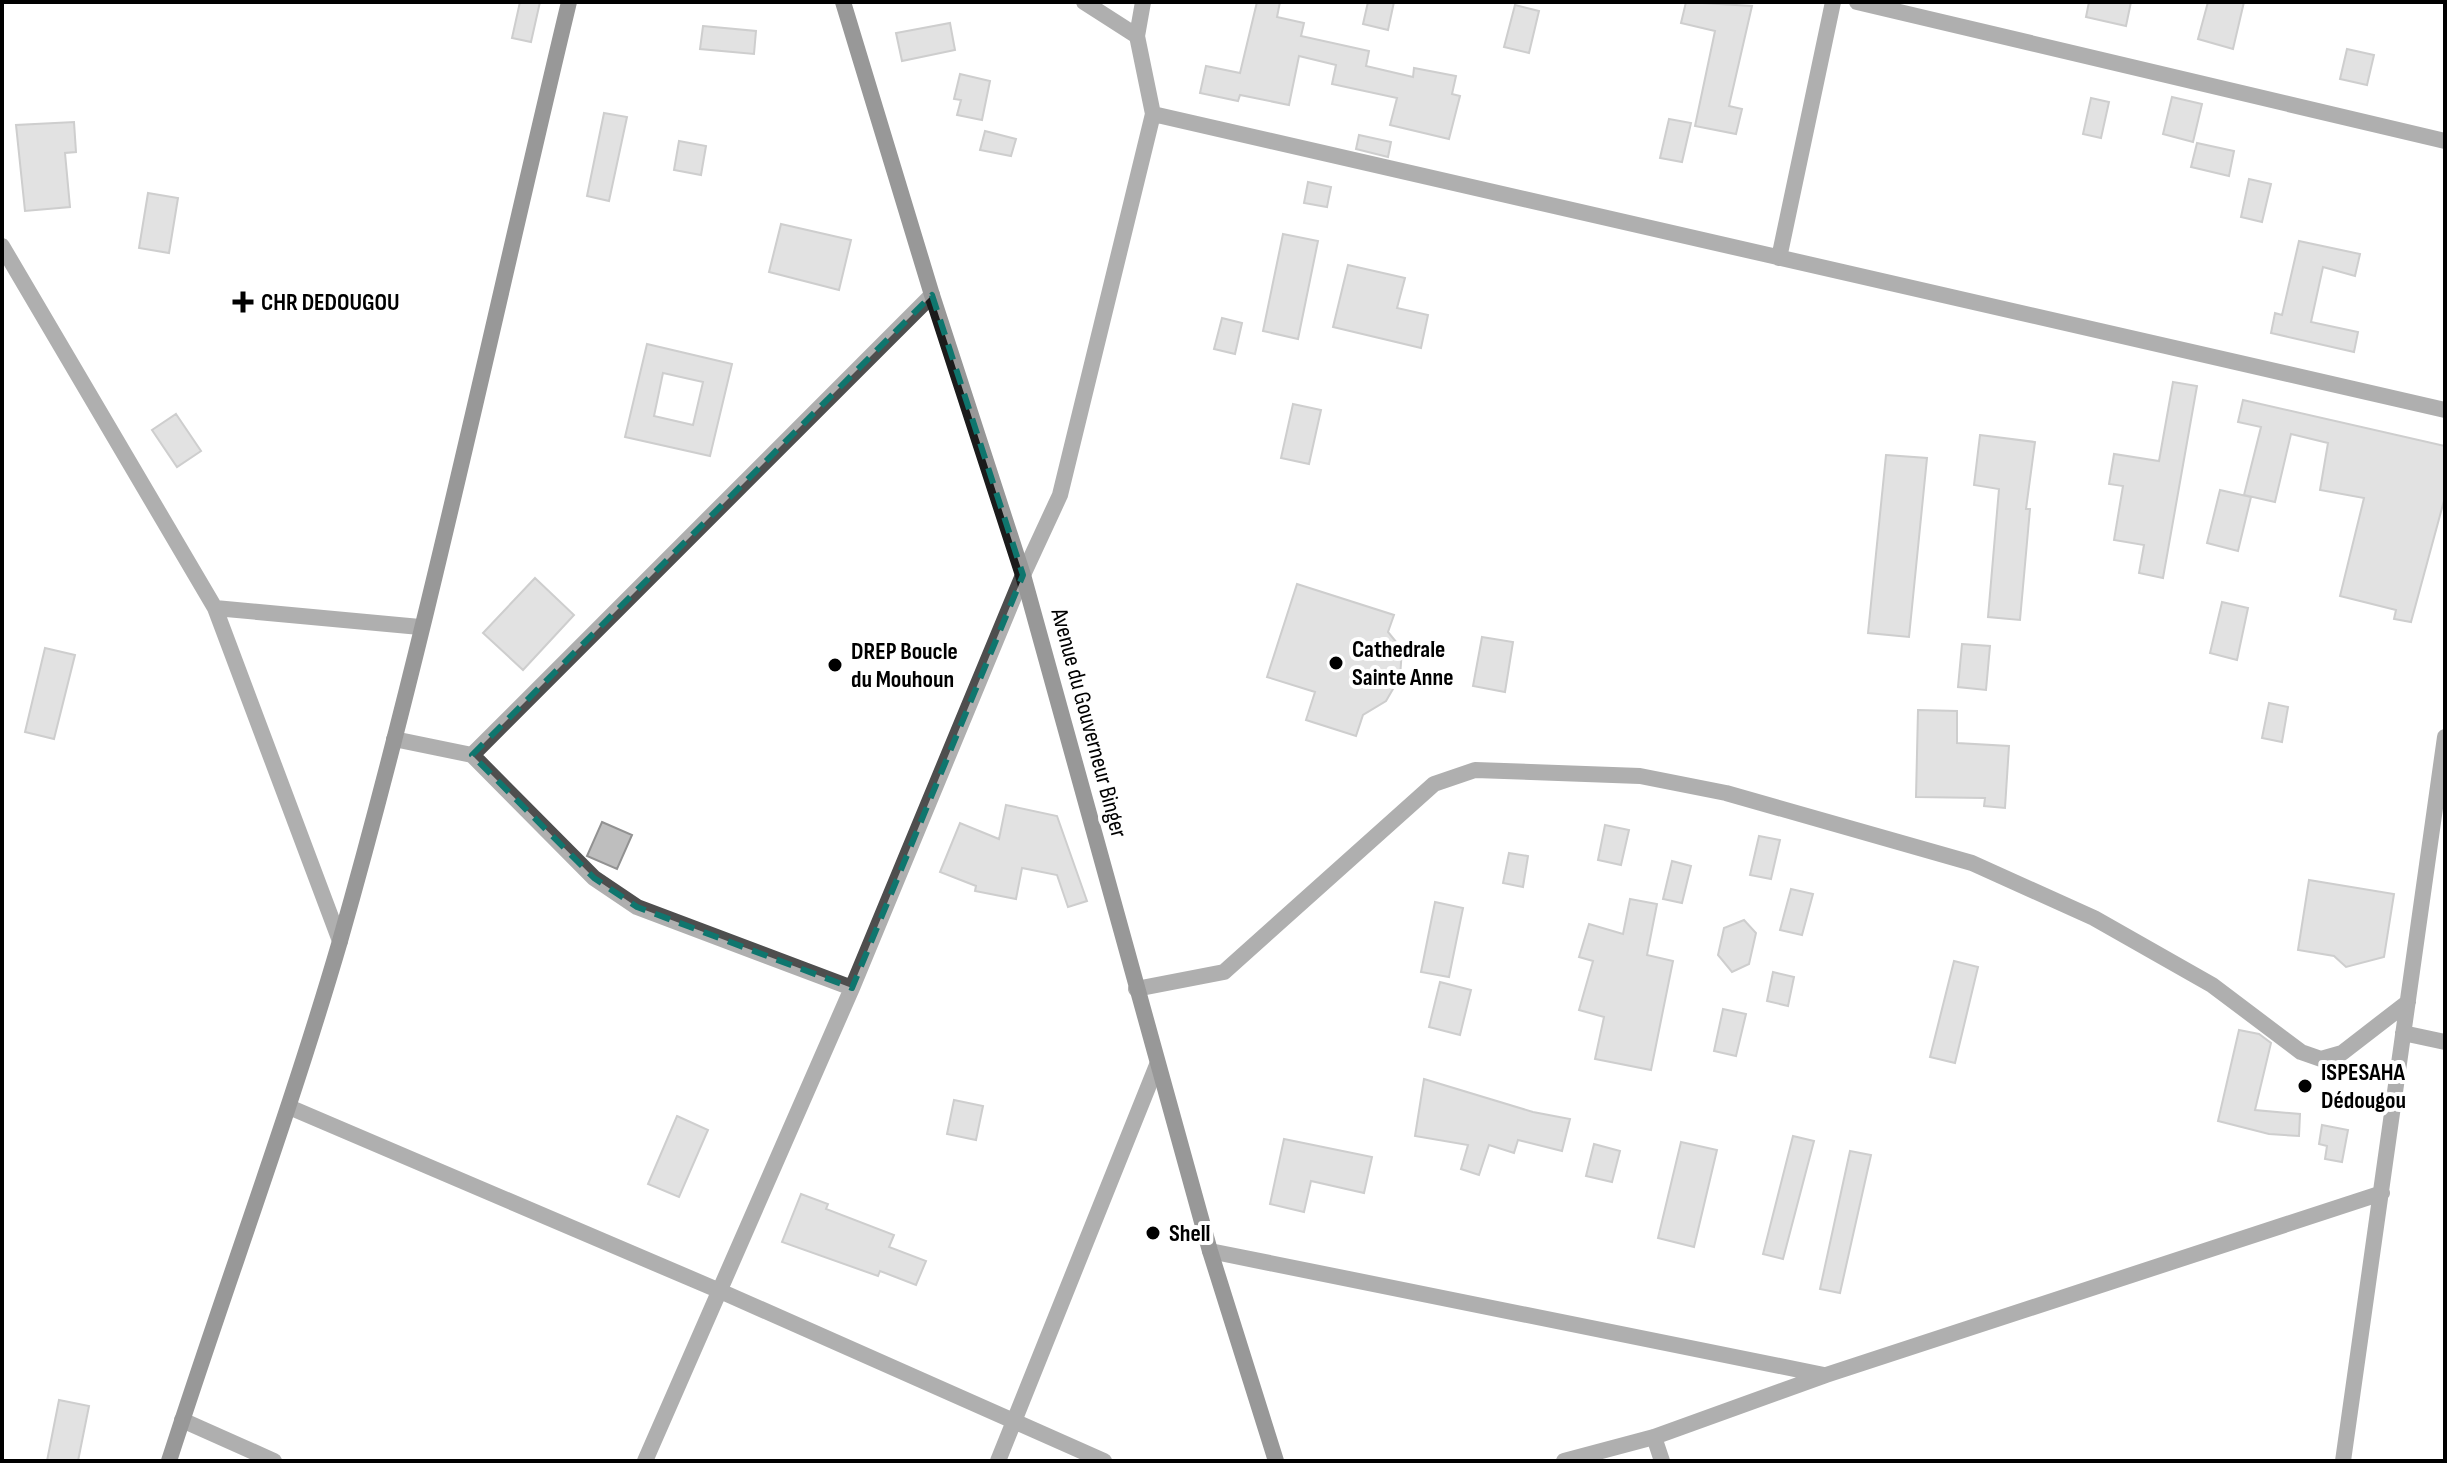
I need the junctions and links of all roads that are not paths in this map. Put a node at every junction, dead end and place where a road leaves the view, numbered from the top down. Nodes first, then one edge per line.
1 (569, 2) edge
2 (843, 2) edge
3 (1084, 2) edge
4 (1143, 2) edge
5 (1833, 2) edge
6 (1857, 2) edge
7 (1137, 36) junction
8 (1153, 114) junction
9 (2445, 141) edge
10 (2, 246) edge
11 (1779, 258) junction
12 (932, 295) junction
13 (2445, 410) edge
14 (1023, 575) junction
15 (215, 608) junction
16 (420, 627) junction
17 (2445, 737) edge
18 (394, 739) junction
19 (472, 755) junction
20 (2440, 814) edge
21 (340, 941) junction
22 (852, 988) junction
23 (1136, 989) junction
24 (2408, 1002) junction
25 (2403, 1033) junction
26 (2445, 1042) edge
27 (1157, 1065) junction
28 (289, 1107) junction
29 (2382, 1193) junction
30 (1210, 1251) junction
31 (720, 1291) junction
32 (1826, 1375) junction
33 (1015, 1419) junction
34 (182, 1420) junction
35 (1654, 1437) junction
36 (169, 1461) edge
37 (274, 1461) edge
38 (645, 1461) edge
39 (998, 1461) edge
40 (1104, 1461) edge
41 (1276, 1461) edge
42 (1564, 1461) edge
43 (1662, 1461) edge
44 (2343, 1461) edge

1 - 16 main road
2 - 12 main road, Avenue du Gouverneur Binger
3 - 7 street
4 - 7 street
5 - 11 street
6 - 9 street
7 - 8 street
8 - 11 street
8 - 14 street
10 - 15 street
11 - 13 street
12 - 14 main road, Avenue du Gouverneur Binger
12 - 19 street
14 - 22 street
14 - 23 main road, Avenue du Gouverneur Binger
15 - 16 street
15 - 21 street
16 - 18 main road
17 - 20 street
18 - 19 street
18 - 21 main road
19 - 22 street
20 - 24 street
21 - 28 main road
22 - 31 street
23 - 24 street
23 - 27 main road, Avenue du Gouverneur Binger
24 - 25 street
25 - 26 street
25 - 29 street
27 - 30 main road, Avenue du Gouverneur Binger
27 - 33 street
28 - 31 street
28 - 34 main road
29 - 32 street
29 - 44 street
30 - 32 street
30 - 41 main road, Avenue du Gouverneur Binger
31 - 33 street
31 - 38 street
32 - 35 street
33 - 39 street
33 - 40 street
34 - 36 main road
34 - 37 street
35 - 42 street
35 - 43 street

